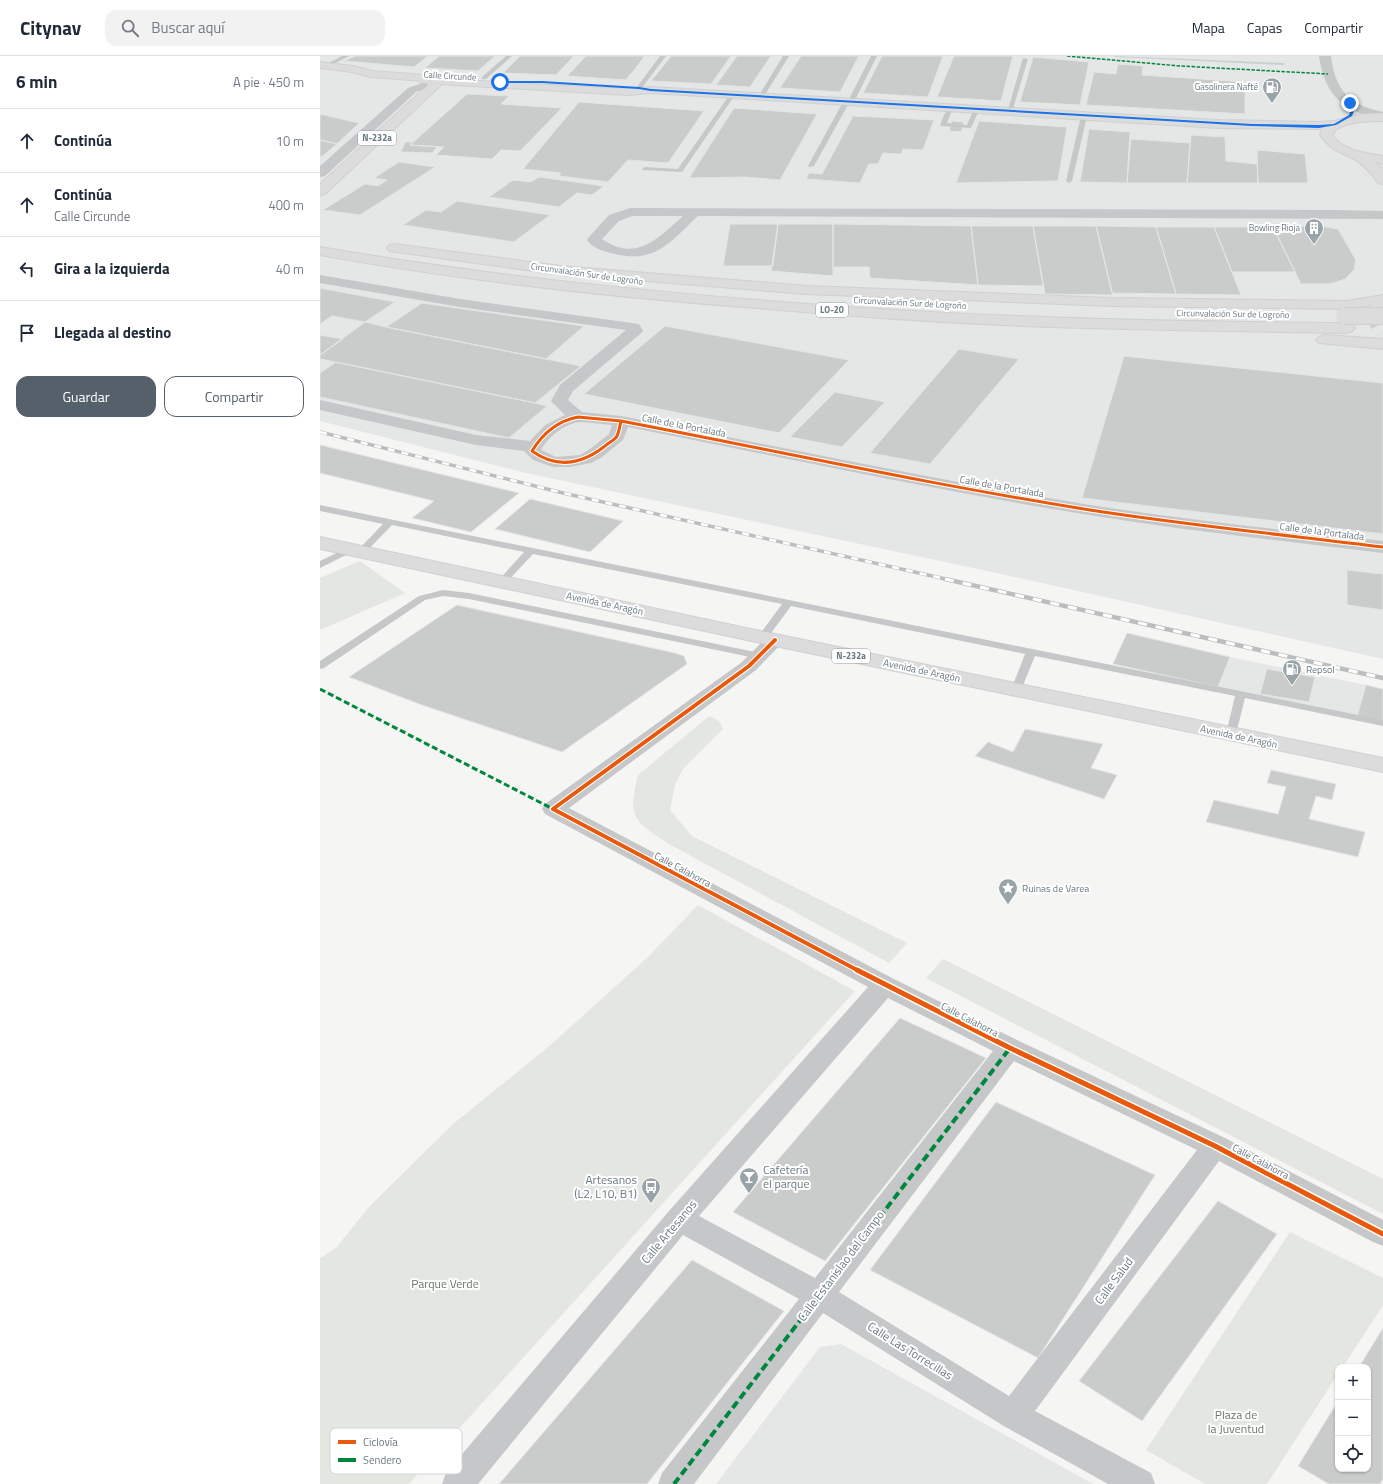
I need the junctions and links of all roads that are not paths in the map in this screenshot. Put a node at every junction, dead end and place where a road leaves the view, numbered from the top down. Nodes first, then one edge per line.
1 (346, 56) edge
2 (509, 56) edge
3 (663, 56) edge
4 (786, 56) edge
5 (874, 56) edge
6 (1325, 56) edge
7 (1025, 59) dead end
8 (322, 68) edge
9 (353, 69) junction
10 (484, 78) junction
11 (527, 81) junction
12 (427, 84) junction
13 (639, 88) junction
14 (651, 90) junction
15 (732, 95) junction
16 (761, 97) junction
17 (849, 102) junction
18 (1354, 106) junction
19 (950, 108) junction
20 (976, 110) junction
21 (1008, 112) junction
22 (1084, 116) junction
23 (1383, 117) edge
24 (1338, 123) junction
25 (1252, 125) junction
26 (1330, 142) junction
27 (1352, 154) junction
28 (1383, 160) edge
29 (811, 166) dead end
30 (645, 169) dead end
31 (320, 172) edge
32 (1383, 180) edge
33 (1070, 181) dead end
34 (320, 191) edge
35 (695, 212) junction
36 (1383, 215) edge
37 (320, 237) edge
38 (349, 242) dead end
39 (380, 246) dead end
40 (320, 251) edge
41 (543, 268) junction
42 (320, 279) edge
43 (626, 294) junction
44 (1381, 307) edge
45 (1345, 322) junction
46 (1383, 328) edge
47 (1383, 344) edge
48 (320, 405) edge
49 (578, 417) junction
50 (621, 422) junction
51 (534, 447) junction
52 (320, 508) edge
53 (390, 522) junction
54 (320, 543) edge
55 (1383, 546) edge
56 (355, 551) junction
57 (530, 551) junction
58 (320, 565) edge
59 (503, 581) junction
60 (788, 603) junction
61 (766, 644) junction
62 (1032, 652) junction
63 (320, 666) edge
64 (1016, 690) junction
65 (1241, 694) junction
66 (1368, 720) junction
67 (1383, 723) edge
68 (1383, 726) edge
69 (1231, 734) junction
70 (1383, 765) edge
71 (885, 985) junction
72 (1010, 1048) junction
73 (1215, 1146) junction
74 (679, 1219) junction
75 (1383, 1234) edge
76 (819, 1295) junction
77 (1012, 1414) junction
78 (458, 1484) edge
79 (674, 1484) edge
80 (1139, 1484) edge

1 - 8 lane
2 - 10 lane
3 - 13 lane
4 - 16 lane
5 - 17 lane
6 - 18 street
7 - 21 lane
8 - 9 main road, Calle Circunde
8 - 12 main road, Calle Circunde
9 - 10 main road, Calle Circunde
9 - 12 main road
10 - 11 main road, Calle Circunde
11 - 12 main road
11 - 13 main road, Calle Circunde
12 - 14 main road, Calle Circunde
12 - 31 street
12 - 34 main road, N-232a
13 - 14 main road, Calle Circunde
14 - 15 main road, Calle Circunde
15 - 16 main road, Calle Circunde
15 - 30 lane
16 - 17 main road, Calle Circunde
17 - 19 main road, Calle Circunde
17 - 29 lane
18 - 23 street
18 - 24 street
19 - 20 main road, Calle Circunde
19 - 20 lane
20 - 21 main road, Calle Circunde
21 - 22 main road, Calle Circunde
22 - 25 main road, Calle Circunde
22 - 33 lane
23 - 24 main road, Calle Circunde
24 - 25 main road, Calle Circunde
24 - 26 main road
25 - 26 main road, Calle Circunde
26 - 27 main road, Calle Circunde
27 - 28 main road
27 - 32 main road
35 - 35 street
35 - 36 street
37 - 38 main road
39 - 41 main road, Circunvalación Sur de Logroño / LO-20
40 - 43 main road, Circunvalación Sur de Logroño / LO-20
41 - 44 main road
41 - 45 main road, Circunvalación Sur de Logroño / LO-20
42 - 49 street
43 - 45 main road, Circunvalación Sur de Logroño / LO-20
43 - 47 main road
44 - 45 main road, Circunvalación Sur de Logroño / LO-20, bridge
45 - 46 main road, Circunvalación Sur de Logroño / LO-20
48 - 51 street
49 - 50 street, Calle de la Portalada
49 - 51 street, Calle de la Portalada
50 - 51 street
50 - 55 street, Calle de la Portalada
52 - 53 lane
53 - 56 lane
53 - 57 lane
54 - 56 main road, Avenida de Aragón / N-232a
56 - 58 lane
56 - 59 main road, Avenida de Aragón / N-232a
57 - 59 lane
57 - 60 lane
59 - 61 main road, Avenida de Aragón / N-232a
60 - 61 lane
60 - 62 lane
61 - 63 lane
61 - 64 main road, Avenida de Aragón / N-232a
61 - 71 street, Calle Calahorra
62 - 64 lane
62 - 65 lane
64 - 69 main road, Avenida de Aragón / N-232a
65 - 66 lane
65 - 69 lane
66 - 67 lane
66 - 68 lane
69 - 70 main road, Avenida de Aragón / N-232a
71 - 72 street, Calle Calahorra
71 - 74 street, Calle Artesanos
72 - 73 street, Calle Calahorra
72 - 76 street, Calle Estanislao del Campo
73 - 75 street, Calle Calahorra
73 - 77 street, Calle Salud
74 - 76 street, Calle Las Torrecillas
74 - 78 street, Calle Artesanos
76 - 77 street, Calle Las Torrecillas
76 - 79 street, Calle Estanislao del Campo
77 - 80 street, Calle Las Torrecillas

